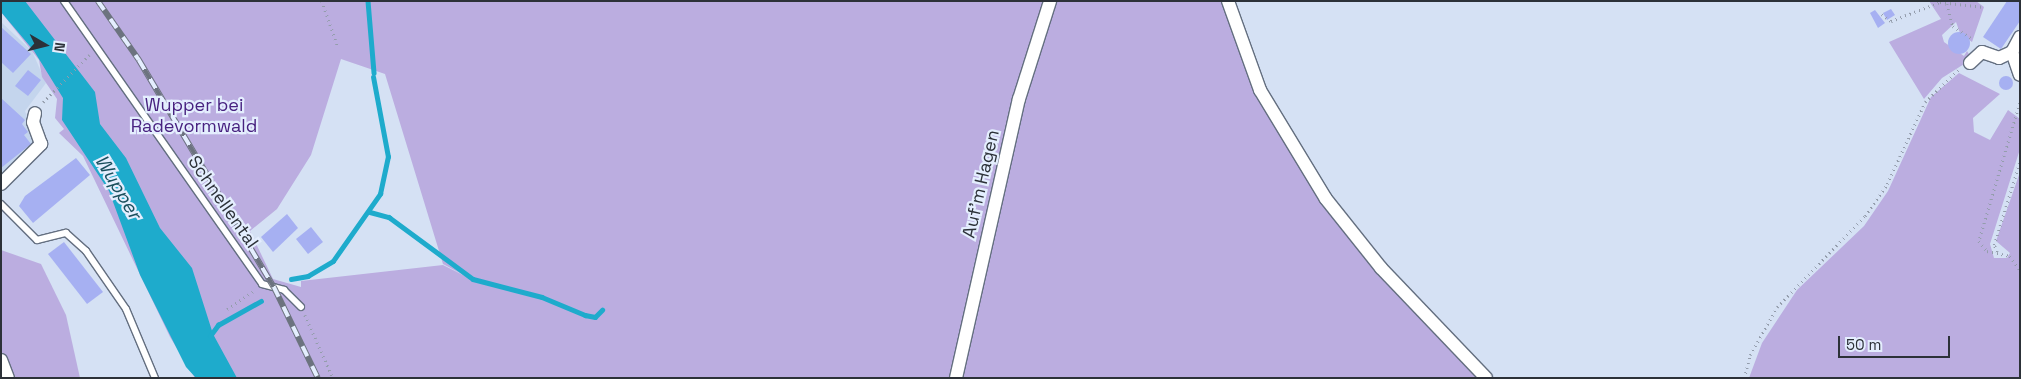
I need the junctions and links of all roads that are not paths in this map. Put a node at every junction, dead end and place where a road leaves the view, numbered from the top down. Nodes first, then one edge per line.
1 (64, 1) edge
2 (1050, 1) edge
3 (1228, 1) edge
4 (2020, 37) edge
5 (2012, 52) junction
6 (1970, 63) road end
7 (2020, 75) edge
8 (35, 112) dead end
9 (1, 184) edge
10 (1, 204) edge
11 (301, 307) road end
12 (1, 360) edge
13 (8, 378) edge
14 (155, 378) edge
15 (956, 378) edge
16 (1486, 378) edge

1 - 11 lane, Schnellental
2 - 15 street, Auf'm Hagen
3 - 16 street
4 - 5 street
5 - 6 street
5 - 7 street
8 - 9 street
10 - 14 lane
12 - 13 street

